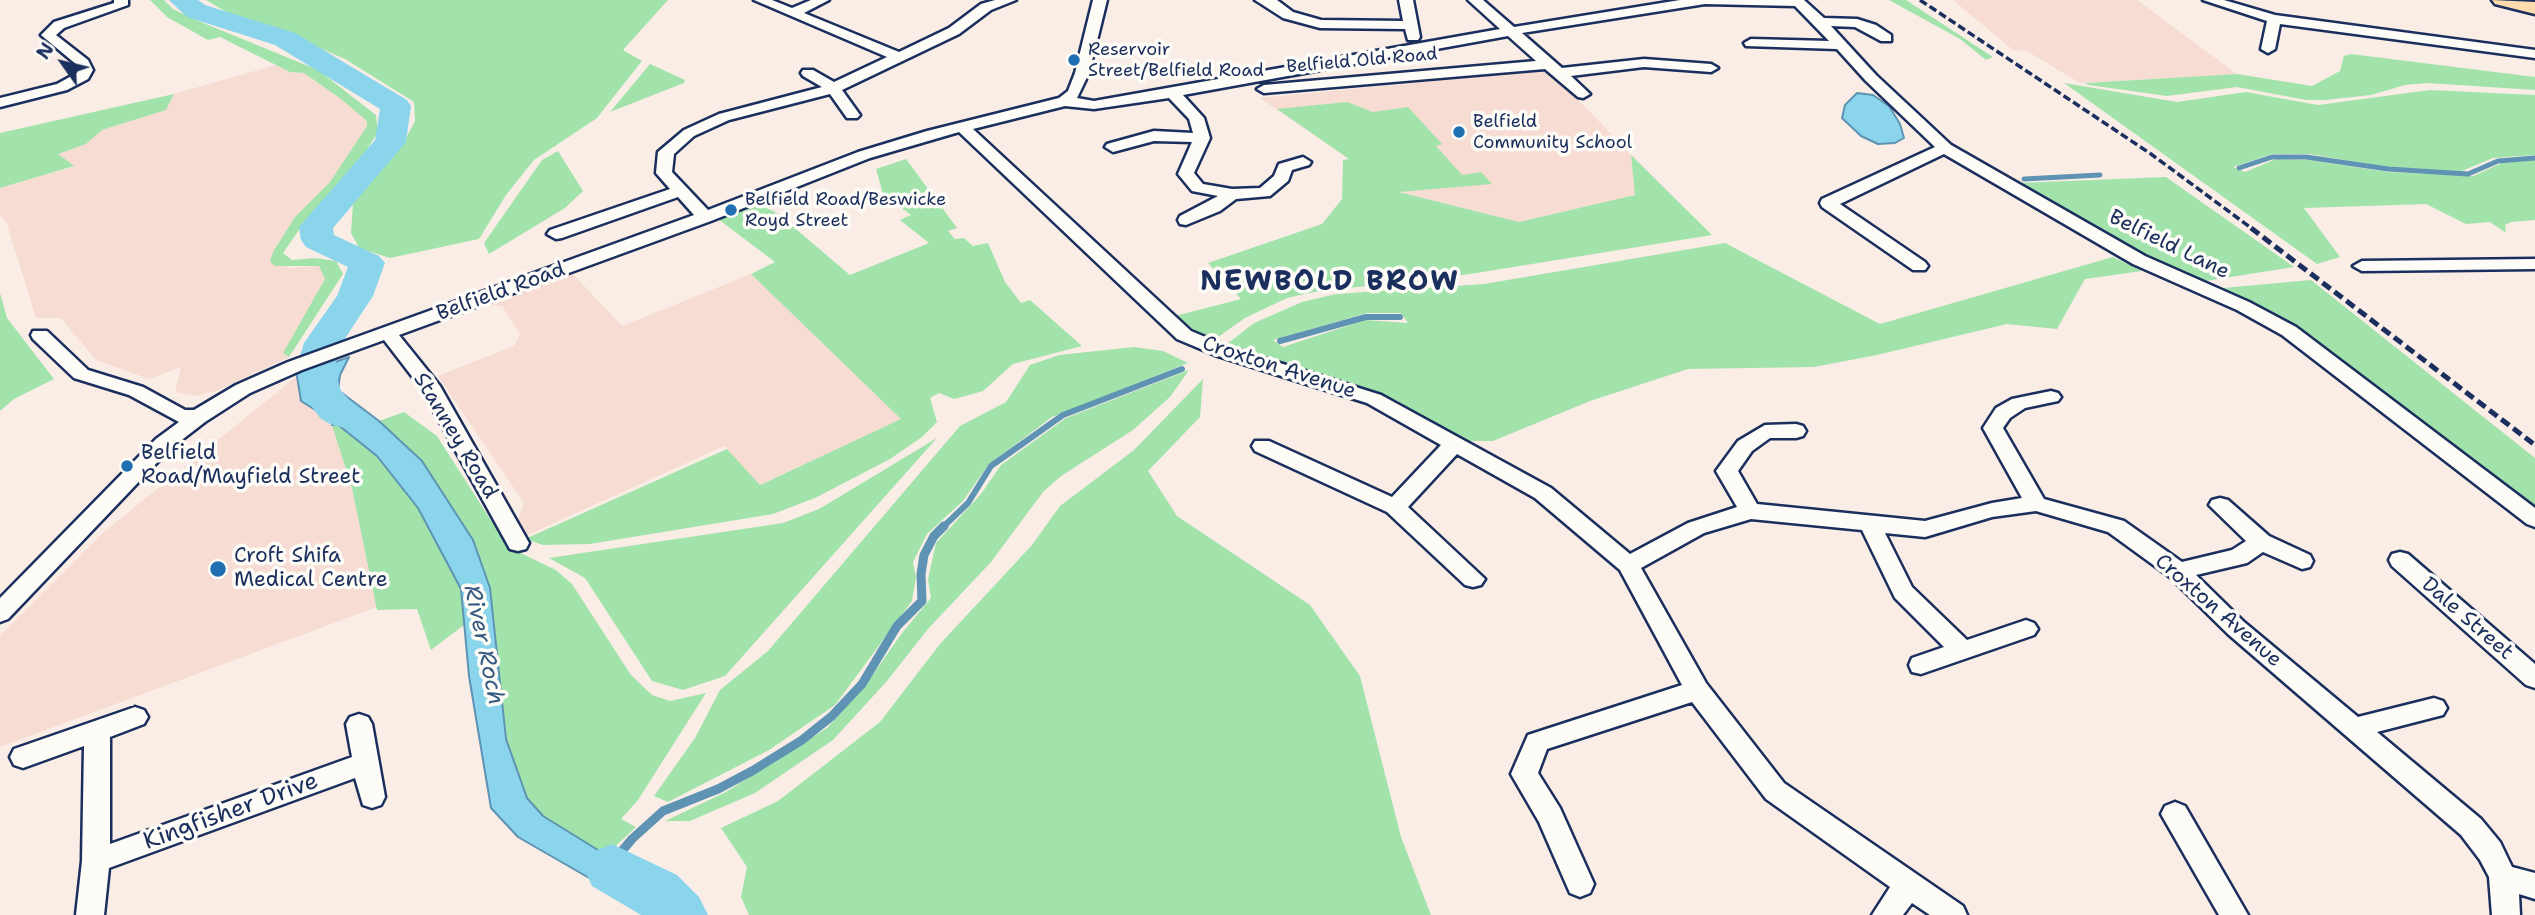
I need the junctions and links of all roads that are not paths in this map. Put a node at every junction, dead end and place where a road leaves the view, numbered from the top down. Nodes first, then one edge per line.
1 (121, 0) edge
2 (761, 0) edge
3 (822, 0) edge
4 (1009, 0) edge
5 (1100, 0) edge
6 (1262, 0) edge
7 (1406, 0) edge
8 (1475, 0) edge
9 (1626, 0) edge
10 (2210, 0) edge
11 (2501, 0) edge
12 (1686, 1) edge
13 (1796, 1) edge
14 (2535, 8) edge
15 (1642, 10) junction
16 (792, 13) junction
17 (2274, 19) junction
18 (1820, 22) junction
19 (1410, 25) junction
20 (1511, 31) junction
21 (1886, 38) dead end
22 (1751, 43) dead end
23 (1841, 45) junction
24 (1415, 49) junction
25 (2268, 49) dead end
26 (2535, 54) edge
27 (901, 58) junction
28 (1553, 68) junction
29 (1711, 68) dead end
30 (808, 73) dead end
31 (834, 88) junction
32 (1583, 94) dead end
33 (1069, 97) junction
34 (1177, 97) junction
35 (0, 103) edge
36 (852, 115) dead end
37 (963, 128) junction
38 (1202, 138) junction
39 (1113, 147) dead end
40 (1945, 148) junction
41 (1303, 162) dead end
42 (681, 191) junction
43 (1232, 194) junction
44 (705, 217) junction
45 (1186, 220) dead end
46 (556, 234) dead end
47 (2535, 264) edge
48 (1919, 266) dead end
49 (2362, 266) dead end
50 (387, 332) junction
51 (40, 335) dead end
52 (2051, 397) dead end
53 (198, 417) junction
54 (1796, 431) dead end
55 (1455, 443) junction
56 (1262, 446) dead end
57 (2036, 504) junction
58 (2220, 505) dead end
59 (1395, 507) junction
60 (1750, 511) junction
61 (2535, 519) edge
62 (1870, 524) junction
63 (2261, 542) junction
64 (518, 543) dead end
65 (2400, 560) dead end
66 (2302, 561) dead end
67 (1628, 565) junction
68 (2178, 571) junction
69 (1473, 579) dead end
70 (0, 614) edge
71 (2026, 629) dead end
72 (1963, 651) junction
73 (1921, 664) dead end
74 (2535, 677) edge
75 (1697, 691) junction
76 (2434, 708) dead end
77 (135, 717) dead end
78 (359, 724) dead end
79 (2354, 728) junction
80 (97, 730) junction
81 (23, 757) dead end
82 (366, 763) junction
83 (372, 796) dead end
84 (2175, 814) dead end
85 (96, 861) junction
86 (2503, 877) junction
87 (1580, 884) dead end
88 (1909, 884) junction
89 (2535, 886) edge
90 (90, 915) edge
91 (1886, 915) edge
92 (1953, 915) edge
93 (2234, 915) edge
94 (2506, 915) edge

1 - 35 street
2 - 16 street
3 - 16 street
4 - 27 street
5 - 33 street
6 - 19 street
7 - 19 street
8 - 20 street
9 - 15 street
10 - 17 street
11 - 14 main road
12 - 13 street
12 - 15 street
13 - 18 street, Belfield Lane
15 - 20 street
16 - 27 street
17 - 25 street
17 - 26 street
18 - 21 street
18 - 23 street, Belfield Lane
19 - 24 street
20 - 24 street
20 - 28 street
22 - 23 street
23 - 40 street, Belfield Lane
24 - 34 street
27 - 31 street
28 - 29 street, Belfield Old Road
28 - 32 street
28 - 34 street, Belfield Old Road
30 - 31 street
31 - 36 street
31 - 42 street
33 - 34 street
33 - 37 street, Belfield Road
34 - 38 street
37 - 44 street, Belfield Road
37 - 55 street, Croxton Avenue
38 - 39 street
38 - 43 street
40 - 48 street
40 - 61 street, Belfield Lane
41 - 43 street
42 - 44 street
42 - 46 street
43 - 45 street
44 - 50 street, Belfield Road
47 - 49 street
50 - 53 street, Belfield Road
50 - 64 street, Stanney Road
51 - 53 street
52 - 57 street
53 - 70 street, Belfield Road
54 - 60 street
55 - 59 street
55 - 67 street, Croxton Avenue
56 - 59 street
57 - 62 street, Croxton Avenue
57 - 68 street, Croxton Avenue
58 - 63 street
59 - 69 street
60 - 62 street, Croxton Avenue
60 - 67 street, Croxton Avenue
62 - 72 street
63 - 66 street
63 - 68 street
65 - 74 street, Dale Street
67 - 75 street, Croxton Avenue
68 - 79 street, Croxton Avenue
71 - 72 street
72 - 73 street
75 - 87 street
75 - 88 street, Croxton Avenue
76 - 79 street
77 - 80 street
78 - 82 street
79 - 86 street, Croxton Avenue
80 - 81 street
80 - 85 street
82 - 83 street
82 - 85 street, Kingfisher Drive
84 - 93 street
85 - 90 street
86 - 89 street
86 - 94 street, Croxton Avenue
88 - 91 street
88 - 92 street, Croxton Avenue

